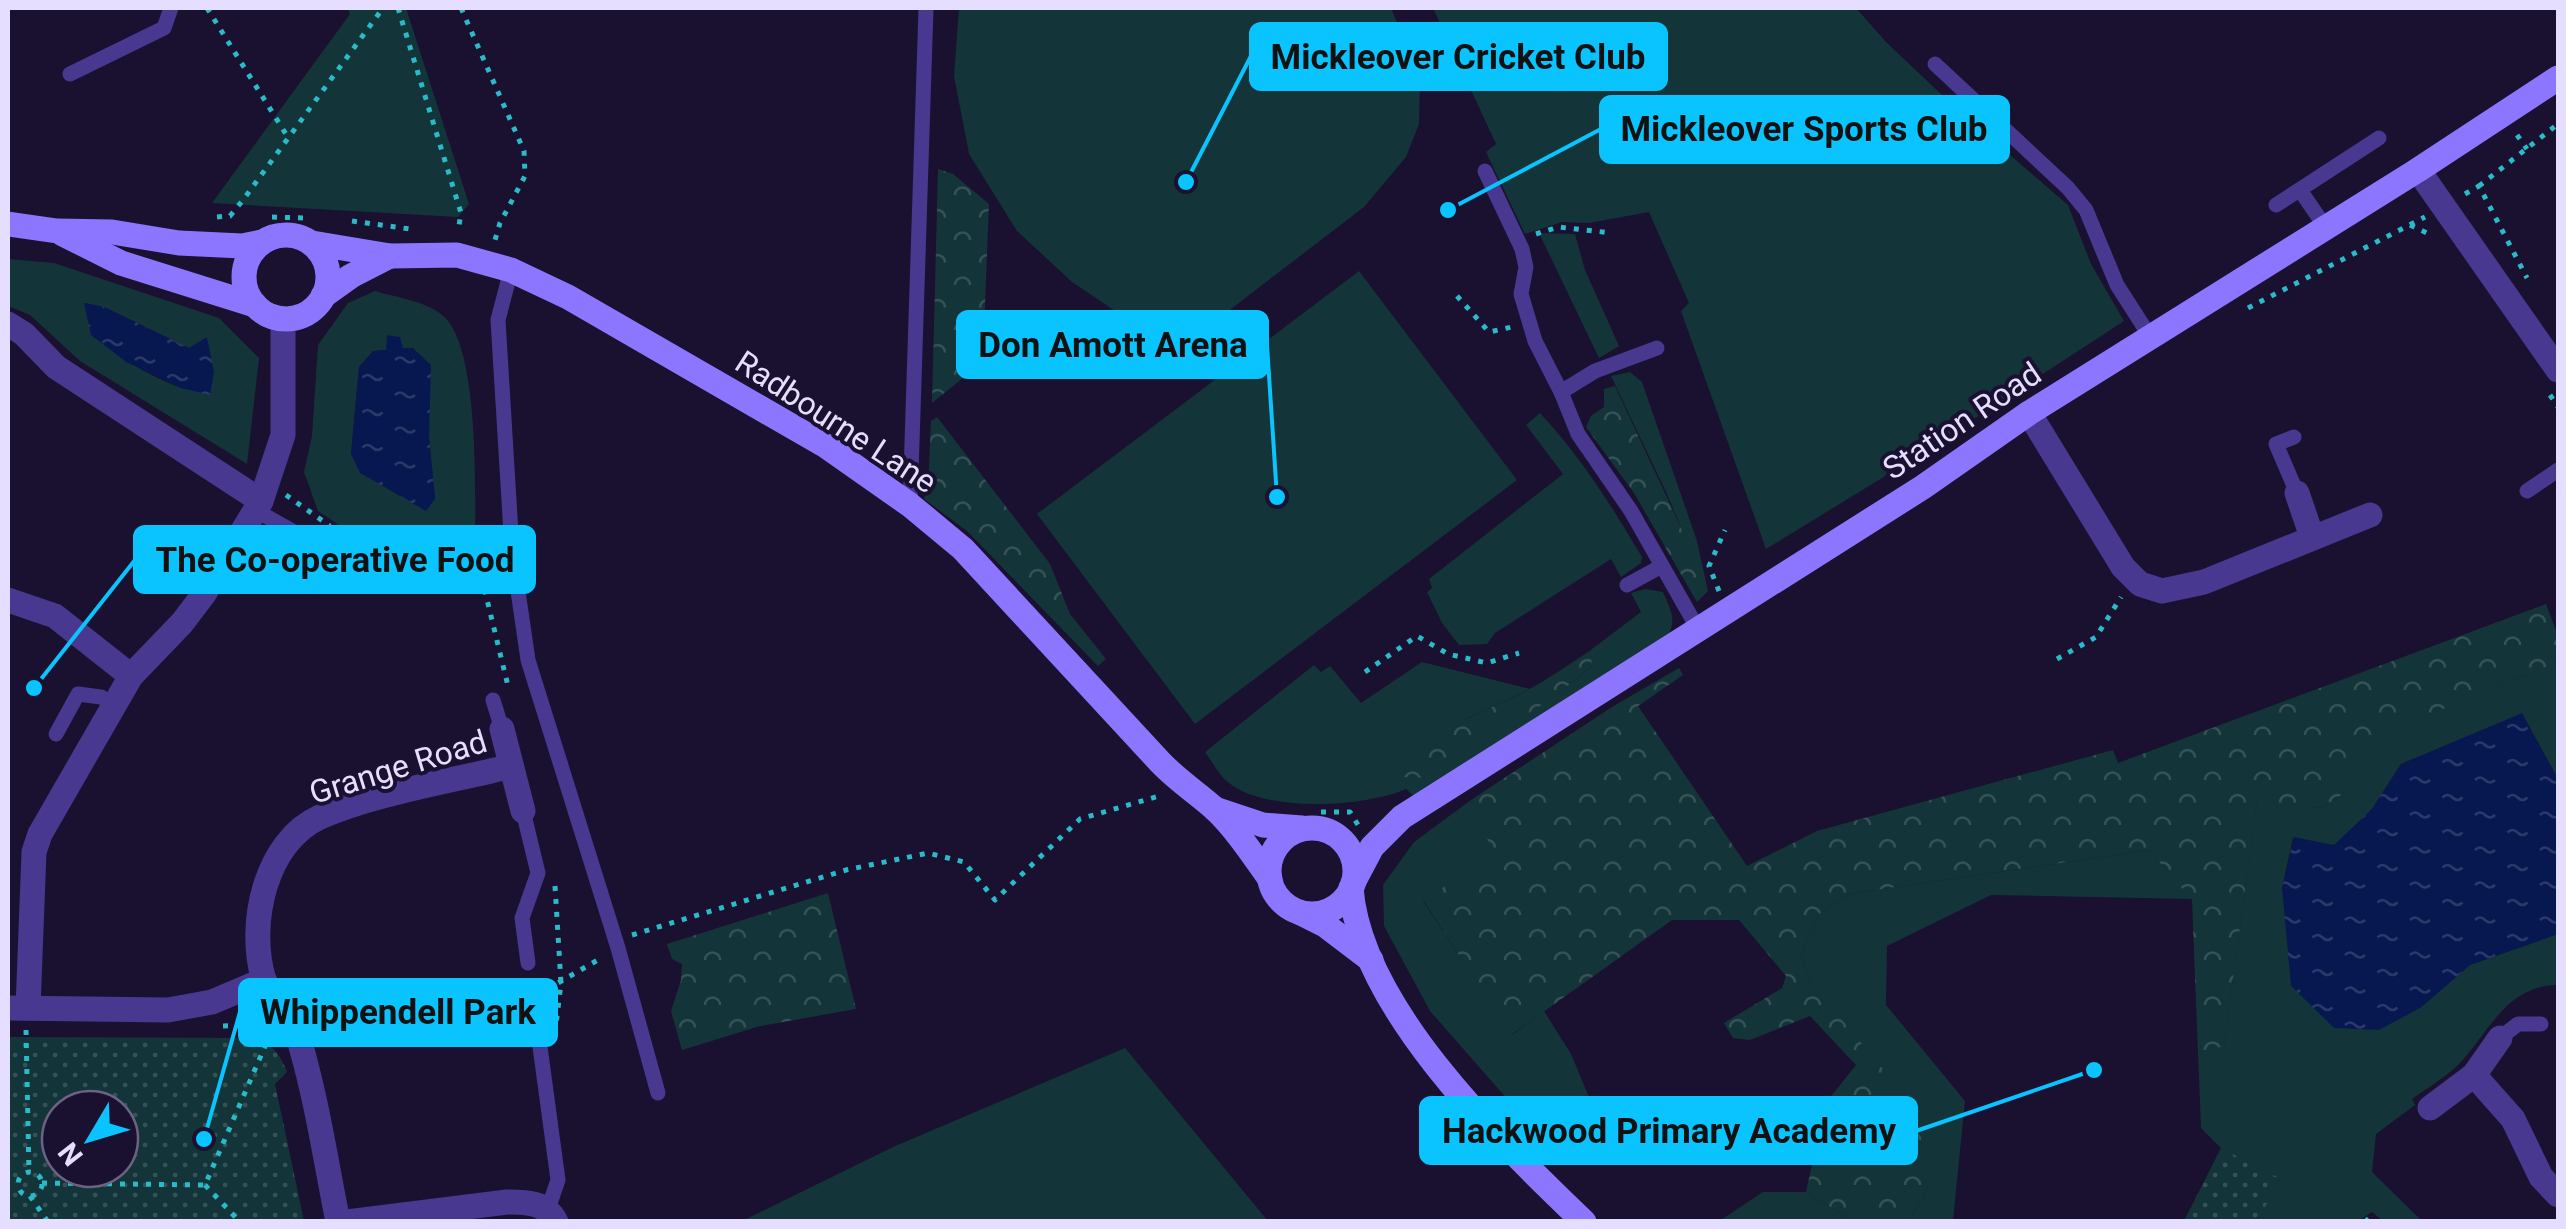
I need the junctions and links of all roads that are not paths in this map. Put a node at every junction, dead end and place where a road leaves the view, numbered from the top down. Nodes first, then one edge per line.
1 (171, 8) edge
2 (926, 8) edge
3 (1936, 64) dead end
4 (70, 74) dead end
5 (2558, 78) edge
6 (2379, 138) dead end
7 (1485, 170) dead end
8 (2418, 170) junction
9 (2300, 190) junction
10 (2276, 206) dead end
11 (8, 224) edge
12 (2326, 228) junction
13 (57, 231) junction
14 (262, 242) junction
15 (312, 244) junction
16 (390, 256) junction
17 (500, 266) junction
18 (323, 296) junction
19 (254, 305) junction
20 (283, 319) junction
21 (8, 324) edge
22 (2152, 338) junction
23 (1657, 348) dead end
24 (2558, 370) edge
25 (1562, 392) junction
26 (2029, 414) junction
27 (2294, 437) dead end
28 (2558, 470) edge
29 (2527, 490) dead end
30 (2298, 493) joint
31 (258, 505) junction
32 (910, 505) junction
33 (2370, 515) dead end
34 (2312, 537) junction
35 (1660, 567) junction
36 (422, 585) dead end
37 (1627, 585) dead end
38 (8, 600) edge
39 (1698, 629) junction
40 (131, 676) junction
41 (493, 700) dead end
42 (113, 704) junction
43 (502, 729) joint
44 (56, 734) dead end
45 (511, 766) junction
46 (1214, 809) junction
47 (523, 811) joint
48 (1402, 817) junction
49 (1315, 823) junction
50 (1270, 879) junction
51 (1352, 886) junction
52 (1300, 912) junction
53 (1371, 960) junction
54 (528, 963) dead end
55 (264, 980) junction
56 (18, 1008) edge
57 (2541, 1024) dead end
58 (538, 1032) dead end
59 (2500, 1038) joint
60 (2474, 1076) junction
61 (658, 1093) dead end
62 (2430, 1108) dead end
63 (2558, 1195) edge
64 (552, 1215) edge
65 (338, 1222) edge
66 (348, 1222) edge
67 (1584, 1222) edge

1 - 4 lane
2 - 32 lane
3 - 22 lane
5 - 8 main road, Station Road
6 - 9 lane
7 - 25 lane
8 - 12 main road, Station Road
8 - 24 street
9 - 10 lane
9 - 12 lane
11 - 13 main road
12 - 22 main road, Station Road
13 - 14 main road
13 - 19 main road
14 - 15 main road
14 - 19 main road
15 - 16 main road, Radbourne Lane
15 - 18 main road
16 - 17 main road, Radbourne Lane
16 - 18 main road, Radbourne Lane
17 - 32 main road, Radbourne Lane
17 - 61 lane
18 - 20 main road
19 - 20 main road
20 - 31 street
21 - 31 street
22 - 26 main road, Station Road
23 - 25 lane
25 - 35 lane
26 - 34 street
26 - 39 main road, Station Road
27 - 30 lane
28 - 29 lane
30 - 34 street
31 - 36 lane
31 - 40 street
32 - 46 main road, Radbourne Lane
33 - 34 street
35 - 37 lane
35 - 39 lane
38 - 40 street
39 - 48 main road, Station Road
40 - 42 street
41 - 43 lane
42 - 44 lane
42 - 56 street
43 - 45 street, Grange Road
45 - 47 street, Grange Road
45 - 55 street, Grange Road
46 - 49 main road, Radbourne Lane
46 - 50 main road, Radbourne Lane
47 - 54 lane, Grange Road
48 - 49 main road, Station Road
48 - 51 main road, Station Road
49 - 50 main road
49 - 51 main road
50 - 52 main road
51 - 52 main road
51 - 53 main road
52 - 53 main road
53 - 67 main road
55 - 56 street
55 - 65 street, Grange Road
57 - 59 lane
58 - 64 lane
59 - 60 street
60 - 62 street
60 - 63 street
64 - 66 street

